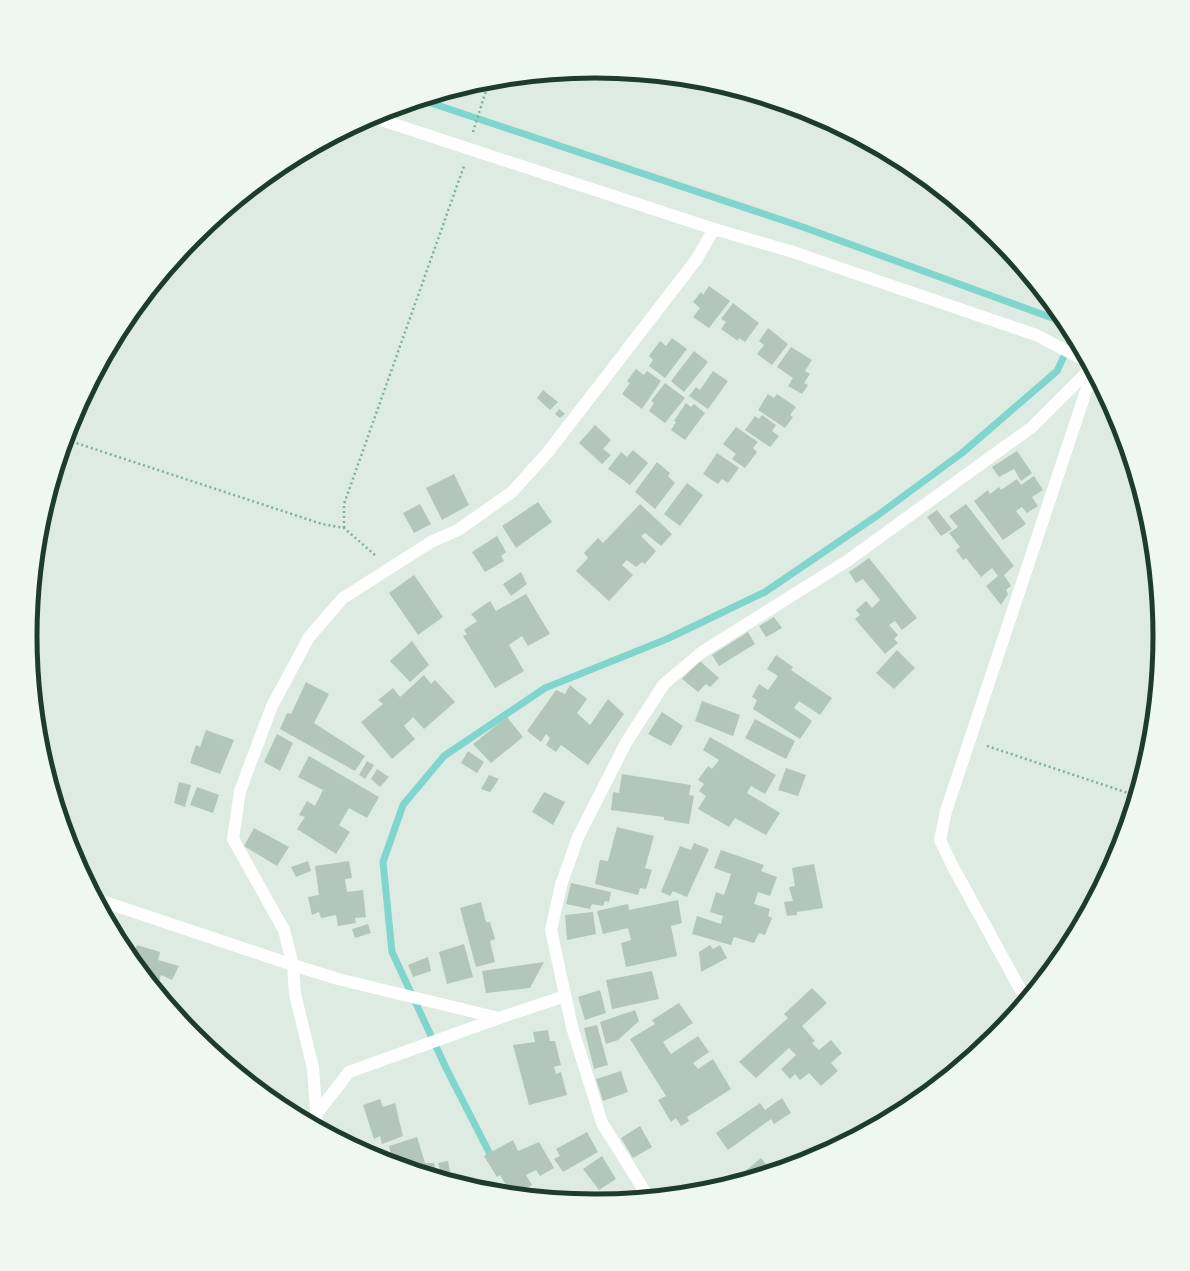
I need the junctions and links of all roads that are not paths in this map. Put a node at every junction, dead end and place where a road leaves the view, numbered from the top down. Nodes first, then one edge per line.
1 (381, 120) edge
2 (714, 229) junction
3 (1078, 357) edge
4 (1086, 373) edge
5 (1090, 379) edge
6 (106, 902) edge
7 (293, 965) junction
8 (1023, 994) edge
9 (565, 996) junction
10 (499, 1018) junction
11 (315, 1118) edge
12 (316, 1119) edge
13 (644, 1191) edge

1 - 2 street
2 - 3 street
2 - 7 street
4 - 9 street
5 - 8 street
6 - 7 street
7 - 10 street
7 - 11 street
9 - 10 street
9 - 13 street
10 - 12 street

